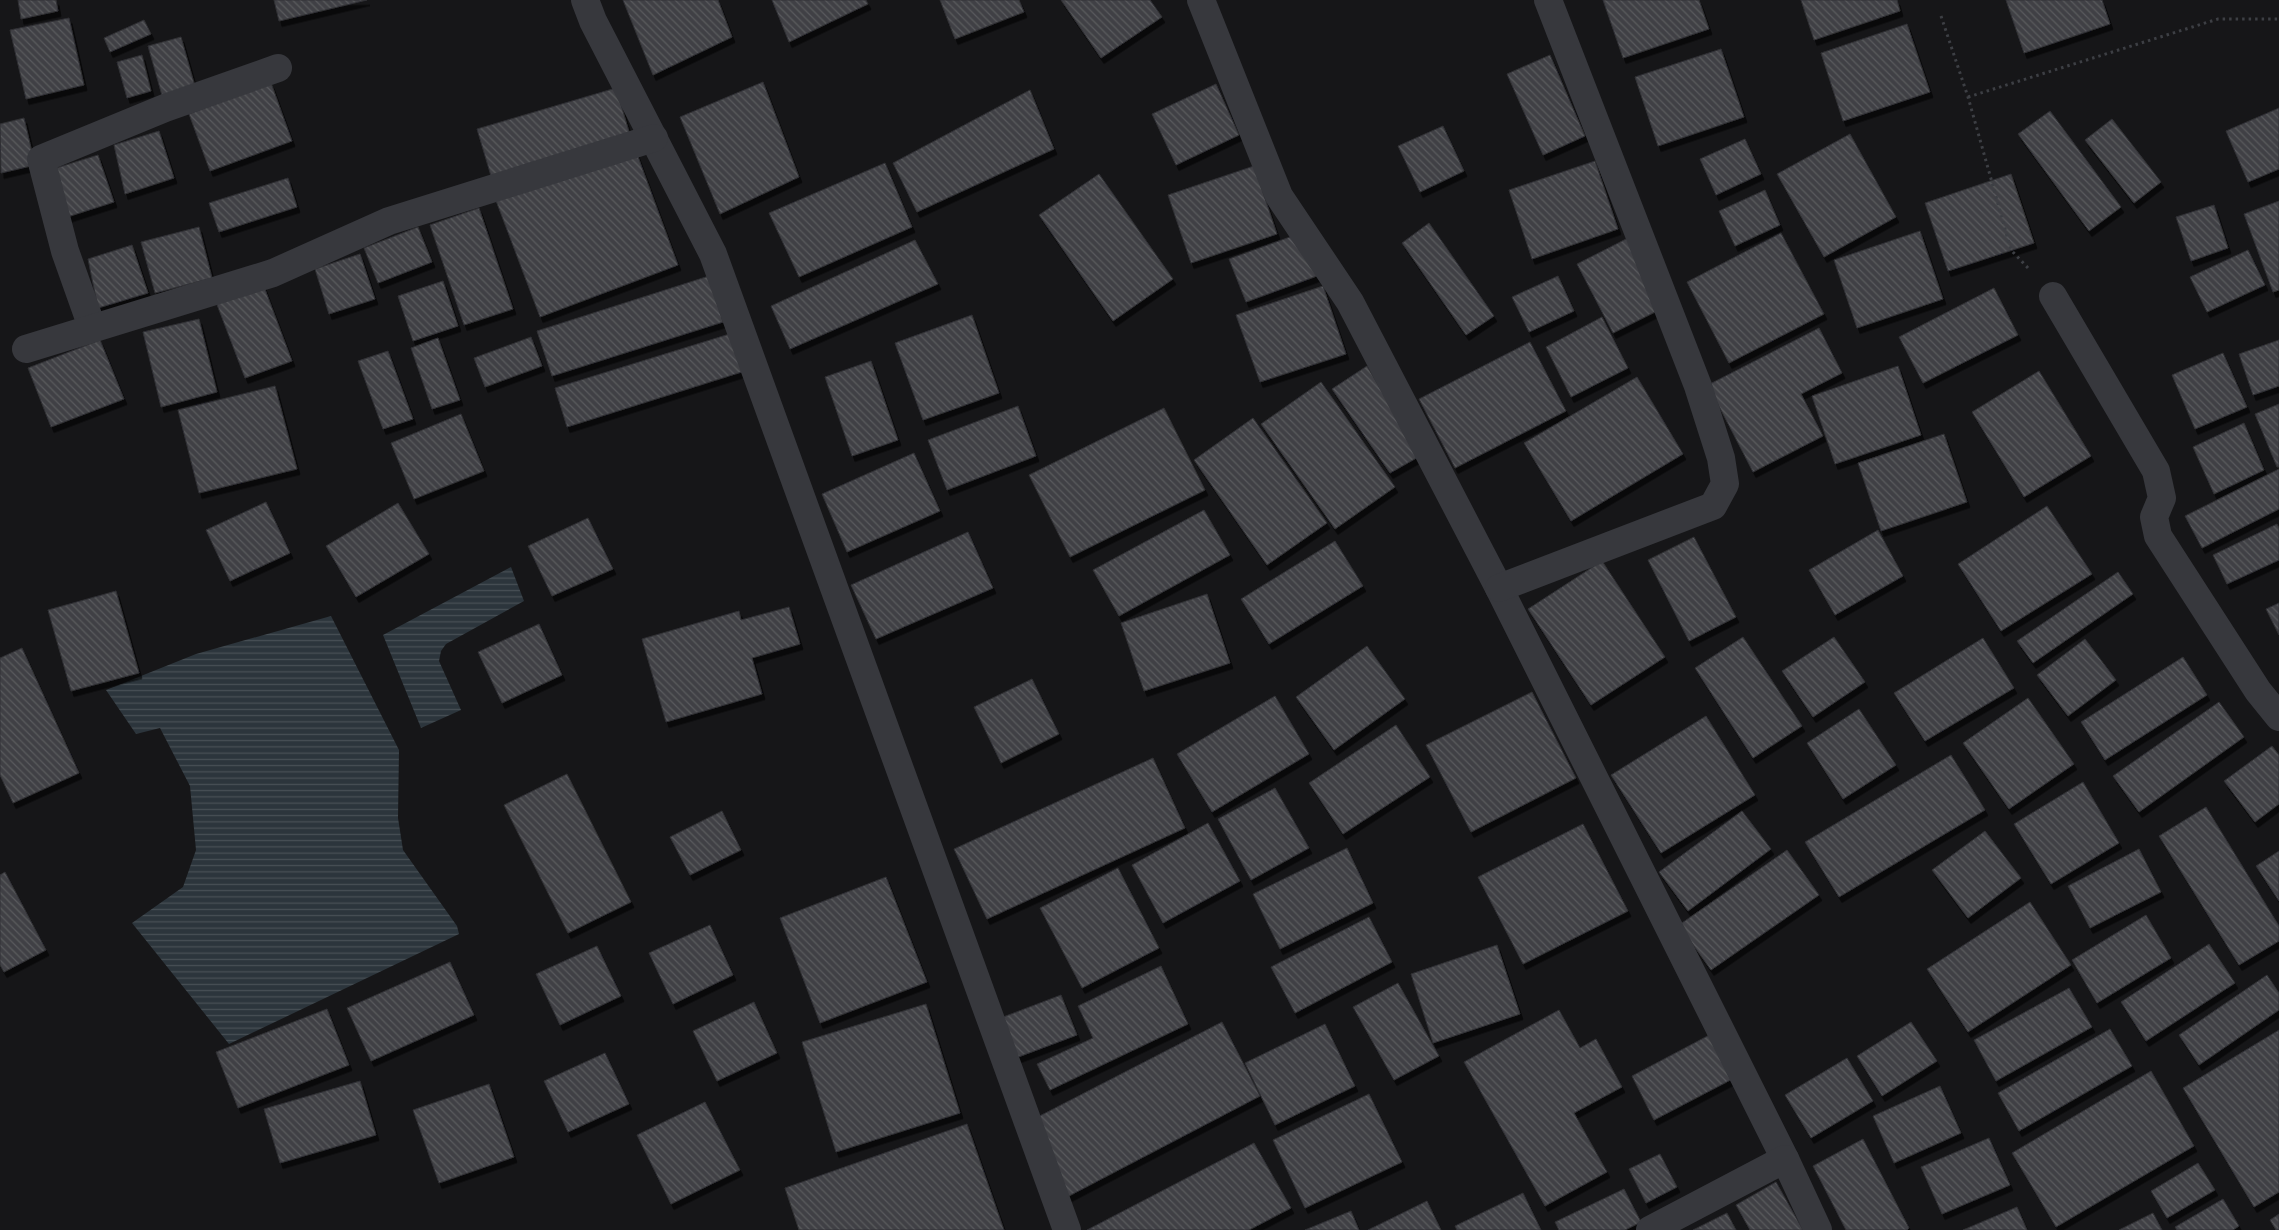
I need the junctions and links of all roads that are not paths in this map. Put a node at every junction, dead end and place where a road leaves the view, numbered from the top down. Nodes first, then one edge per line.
1 (585, 0) edge
2 (1201, 0) edge
3 (1548, 0) edge
4 (278, 68) dead end
5 (654, 138) junction
6 (2053, 296) road end
7 (92, 327) junction
8 (26, 349) dead end
9 (1499, 588) junction
10 (2279, 717) edge
11 (1785, 1159) junction
12 (1067, 1230) edge
13 (1650, 1230) edge
14 (1818, 1230) edge

1 - 5 street
2 - 9 street
3 - 9 street
4 - 7 street
5 - 7 street
5 - 12 street
6 - 10 street
7 - 8 street
9 - 11 street
11 - 13 street
11 - 14 street

